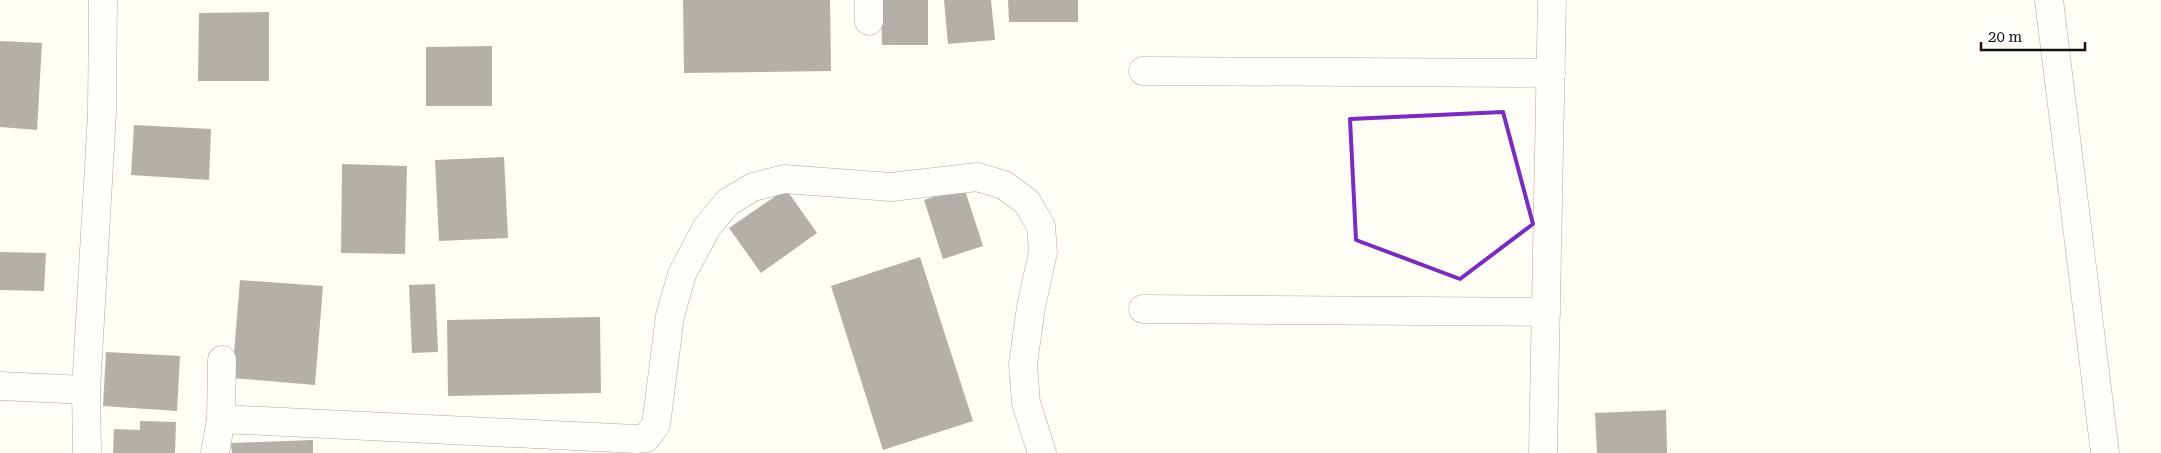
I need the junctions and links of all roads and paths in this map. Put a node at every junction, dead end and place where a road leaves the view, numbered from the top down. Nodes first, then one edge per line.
1 (103, 0) edge
2 (1552, 0) edge
3 (2049, 0) edge
4 (1143, 71) dead end
5 (1551, 74) junction
6 (1143, 310) dead end
7 (1546, 312) junction
8 (222, 360) dead end
9 (0, 386) edge
10 (86, 390) junction
11 (221, 419) junction
12 (87, 453) edge
13 (215, 453) edge
14 (1042, 453) edge
15 (1543, 453) edge
16 (2105, 453) edge

1 - 10 street
2 - 5 street
3 - 16 street
4 - 5 street
5 - 7 street
6 - 7 street
7 - 15 street
8 - 11 street
9 - 10 street
10 - 12 street
11 - 13 street
11 - 14 street

